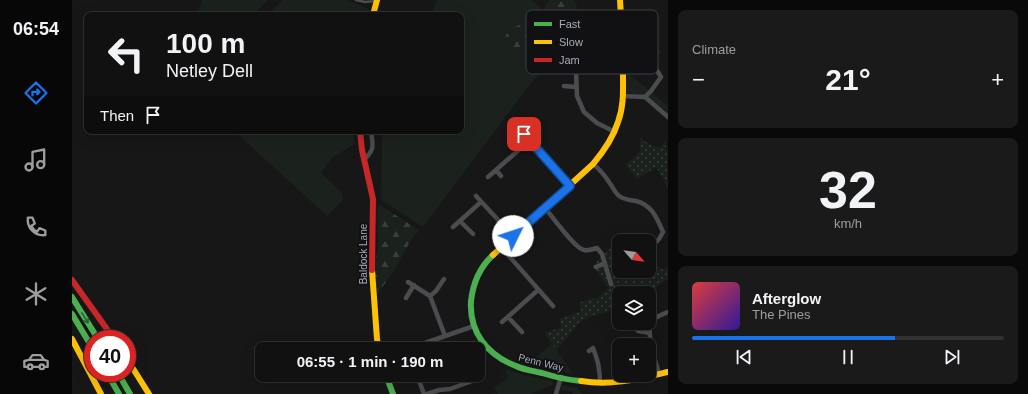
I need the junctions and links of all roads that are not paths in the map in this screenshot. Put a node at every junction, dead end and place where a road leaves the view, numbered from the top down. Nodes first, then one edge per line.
1 (356, 0) edge
2 (376, 0) edge
3 (620, 0) edge
4 (621, 10) edge
5 (374, 12) edge
6 (658, 72) edge
7 (576, 74) edge
8 (623, 74) edge
9 (564, 86) dead end
10 (576, 87) junction
11 (623, 96) junction
12 (645, 97) junction
13 (668, 117) edge
14 (615, 132) junction
15 (360, 134) edge
16 (371, 134) edge
17 (524, 134) dead end
18 (530, 140) junction
19 (364, 160) junction
20 (594, 164) junction
21 (496, 170) junction
22 (501, 176) dead end
23 (488, 177) dead end
24 (570, 186) junction
25 (476, 196) dead end
26 (481, 202) junction
27 (545, 208) junction
28 (460, 221) junction
29 (453, 227) dead end
30 (473, 234) dead end
31 (513, 236) junction
32 (656, 242) edge
33 (500, 247) junction
34 (605, 263) junction
35 (596, 267) dead end
36 (444, 279) dead end
37 (72, 280) edge
38 (408, 282) dead end
39 (611, 284) dead end
40 (414, 285) junction
41 (538, 290) junction
42 (430, 296) junction
43 (72, 297) edge
44 (406, 298) dead end
45 (553, 306) dead end
46 (668, 312) edge
47 (72, 314) edge
48 (508, 317) junction
49 (502, 322) dead end
50 (474, 326) junction
51 (92, 330) edge
52 (108, 330) edge
53 (637, 330) edge
54 (522, 332) dead end
55 (650, 332) junction
56 (84, 334) edge
57 (445, 336) junction
58 (72, 339) edge
59 (378, 342) edge
60 (428, 342) edge
61 (588, 351) dead end
62 (668, 372) edge
63 (136, 373) edge
64 (659, 374) junction
65 (561, 377) junction
66 (112, 382) edge
67 (123, 382) edge
68 (389, 382) edge
69 (420, 382) edge
70 (469, 382) edge
71 (600, 383) junction
72 (101, 394) edge
73 (119, 394) edge
74 (130, 394) edge
75 (149, 394) edge
76 (393, 394) edge
77 (424, 394) edge
78 (428, 394) edge
79 (556, 394) edge

1 - 2 lane
2 - 5 main road
3 - 4 main road, Penn Way
6 - 12 street
7 - 10 street
8 - 11 main road, Penn Way
9 - 10 street
10 - 14 street
11 - 12 street
11 - 14 main road, Penn Way
12 - 13 street
14 - 20 main road, Penn Way
15 - 19 main road, Baldock Lane
16 - 19 street
17 - 18 street
18 - 21 street
18 - 24 street
19 - 59 main road, Baldock Lane
20 - 24 main road, Penn Way
20 - 32 street
21 - 22 street
21 - 23 street
24 - 27 main road, Penn Way
25 - 26 street
26 - 28 street
26 - 31 street
27 - 31 main road, Penn Way
27 - 34 street
28 - 29 street
28 - 30 street
31 - 33 main road, Penn Way
33 - 41 street
33 - 50 main road, Penn Way
34 - 35 street
34 - 39 street
36 - 42 street
37 - 52 main road
38 - 40 street
40 - 42 street
40 - 44 street
41 - 45 street
41 - 48 street
42 - 57 street
43 -> 51 main road
46 - 55 street
47 - 56 main road
48 - 49 street
48 - 54 street
50 - 57 street
50 - 65 main road, Penn Way
53 - 55 street
55 - 64 street
57 - 60 street
58 - 72 main road
61 - 71 street
62 - 64 main road, Penn Way
63 - 75 main road
64 - 71 main road, Penn Way
65 - 71 main road, Penn Way
65 - 79 street
66 - 73 main road
67 - 74 main road
68 - 76 main road
69 - 77 street
70 - 78 street

